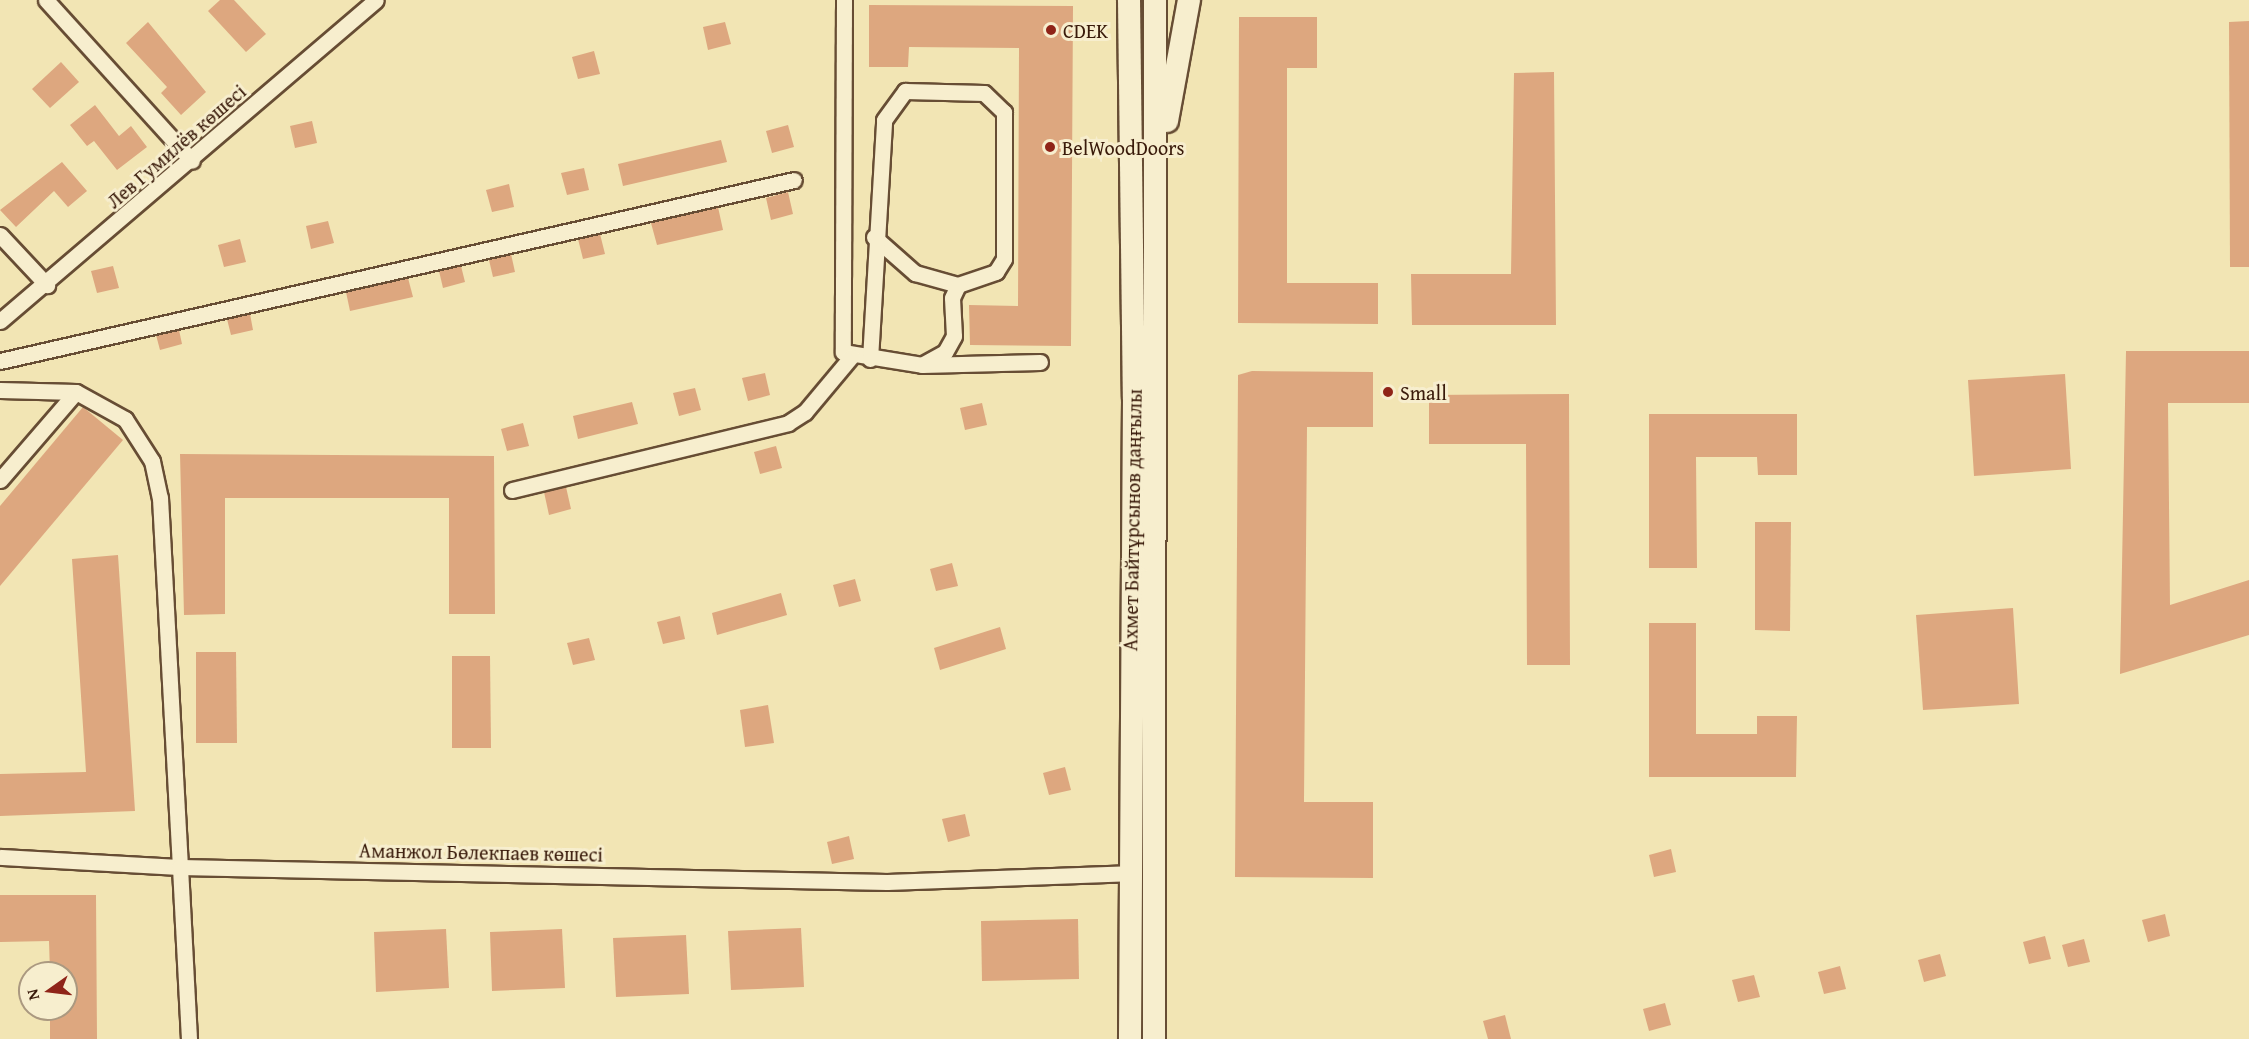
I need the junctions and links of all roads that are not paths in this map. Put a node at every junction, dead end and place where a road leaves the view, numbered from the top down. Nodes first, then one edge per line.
1 (46, 0) edge
2 (376, 0) edge
3 (844, 0) edge
4 (1129, 0) edge
5 (1155, 0) edge
6 (1188, 0) edge
7 (1158, 139) junction
8 (192, 161) junction
9 (794, 180) dead end
10 (0, 235) edge
11 (874, 237) junction
12 (46, 285) junction
13 (957, 285) junction
14 (0, 321) edge
15 (851, 357) junction
16 (870, 358) junction
17 (0, 361) edge
18 (1040, 362) dead end
19 (922, 365) junction
20 (0, 390) edge
21 (76, 392) junction
22 (0, 480) edge
23 (512, 489) dead end
24 (0, 857) edge
25 (180, 867) junction
26 (1128, 873) junction
27 (189, 1039) edge
28 (1130, 1039) edge
29 (1154, 1039) edge

1 - 8 street
2 - 8 street, Лев Гумилёв көшесі
3 - 15 street
4 - 26 street, Ахмет Байтұрсынов даңғылы
5 - 7 street, Ахмет Байтұрсынов даңғылы
6 - 7 street
7 - 29 street, Ахмет Байтұрсынов даңғылы
8 - 12 street, Лев Гумилёв көшесі
9 - 17 street
10 - 12 street
11 - 13 street
11 - 13 street
11 - 16 street
12 - 14 street, Лев Гумилёв көшесі
13 - 19 street
15 - 16 street
15 - 23 street
16 - 19 street
18 - 19 street
20 - 21 street
21 - 22 street
21 - 25 street
24 - 25 street, Аманжол Бөлекпаев көшесі
25 - 26 street, Аманжол Бөлекпаев көшесі
25 - 27 street
26 - 28 street, Ахмет Байтұрсынов даңғылы

